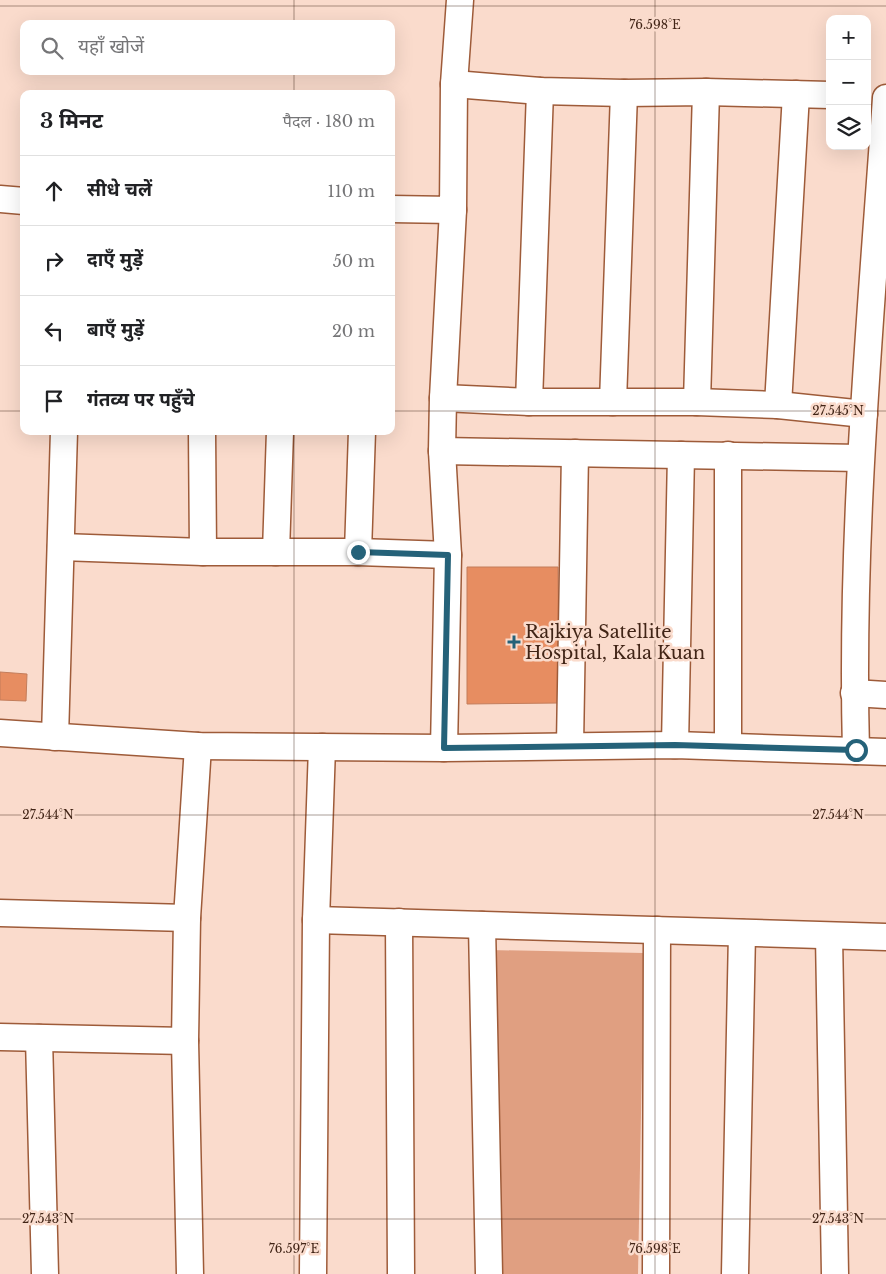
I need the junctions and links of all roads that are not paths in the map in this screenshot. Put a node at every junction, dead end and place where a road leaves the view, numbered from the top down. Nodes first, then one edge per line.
1 (460, 0) edge
2 (454, 84) junction
3 (540, 91) junction
4 (706, 92) junction
5 (624, 93) junction
6 (796, 94) junction
7 (826, 96) edge
8 (871, 97) edge
9 (886, 98) edge
10 (0, 199) edge
11 (20, 201) edge
12 (395, 210) edge
13 (453, 210) junction
14 (443, 398) junction
15 (529, 402) junction
16 (613, 402) junction
17 (697, 402) junction
18 (778, 405) junction
19 (864, 414) junction
20 (64, 435) edge
21 (202, 435) edge
22 (280, 435) edge
23 (362, 435) edge
24 (442, 450) junction
25 (575, 453) junction
26 (681, 455) junction
27 (728, 455) junction
28 (860, 458) junction
29 (61, 547) junction
30 (203, 552) junction
31 (276, 552) junction
32 (358, 552) junction
33 (448, 555) junction
34 (854, 693) junction
35 (886, 695) edge
36 (0, 733) edge
37 (55, 737) junction
38 (570, 745) junction
39 (675, 745) junction
40 (198, 746) junction
41 (728, 746) junction
42 (322, 747) junction
43 (444, 748) junction
44 (856, 750) junction
45 (886, 752) edge
46 (0, 914) edge
47 (187, 918) junction
48 (316, 920) junction
49 (399, 922) junction
50 (482, 925) junction
51 (657, 930) junction
52 (742, 933) junction
53 (829, 936) junction
54 (886, 938) edge
55 (0, 1037) edge
56 (39, 1038) junction
57 (185, 1041) junction
58 (45, 1274) edge
59 (190, 1274) edge
60 (313, 1274) edge
61 (401, 1274) edge
62 (489, 1274) edge
63 (656, 1274) edge
64 (735, 1274) edge
65 (835, 1274) edge

1 - 2 street
2 - 3 street
2 - 13 street
3 - 5 street
3 - 15 street
4 - 5 street
4 - 6 street
4 - 17 street
5 - 16 street
6 - 7 street
6 - 18 street
8 - 9 street
9 - 19 street
10 - 11 street
12 - 13 street
13 - 14 street
14 - 15 street
14 - 24 street
15 - 16 street
16 - 17 street
17 - 18 street
18 - 19 street
19 - 28 street
20 - 29 street
21 - 30 street
22 - 31 street
23 - 32 street
24 - 25 street
24 - 33 street
25 - 26 street
25 - 38 street
26 - 27 street
26 - 39 street
27 - 28 street
27 - 41 street
28 - 34 street
29 - 30 street
29 - 37 street
30 - 31 street
31 - 32 street
32 - 33 street
33 - 43 street
34 - 35 street
34 - 44 street
36 - 37 street
37 - 40 street
38 - 39 street
38 - 43 street
39 - 41 street
40 - 42 street
40 - 47 street
41 - 44 street
42 - 43 street
42 - 48 street
44 - 45 street
46 - 47 street
47 - 57 street
48 - 49 street
48 - 60 street
49 - 50 street
49 - 61 street
50 - 51 street
50 - 62 street
51 - 52 street
51 - 63 street
52 - 53 street
52 - 64 street
53 - 54 street
53 - 65 street
55 - 56 street
56 - 57 street
56 - 58 street
57 - 59 street

